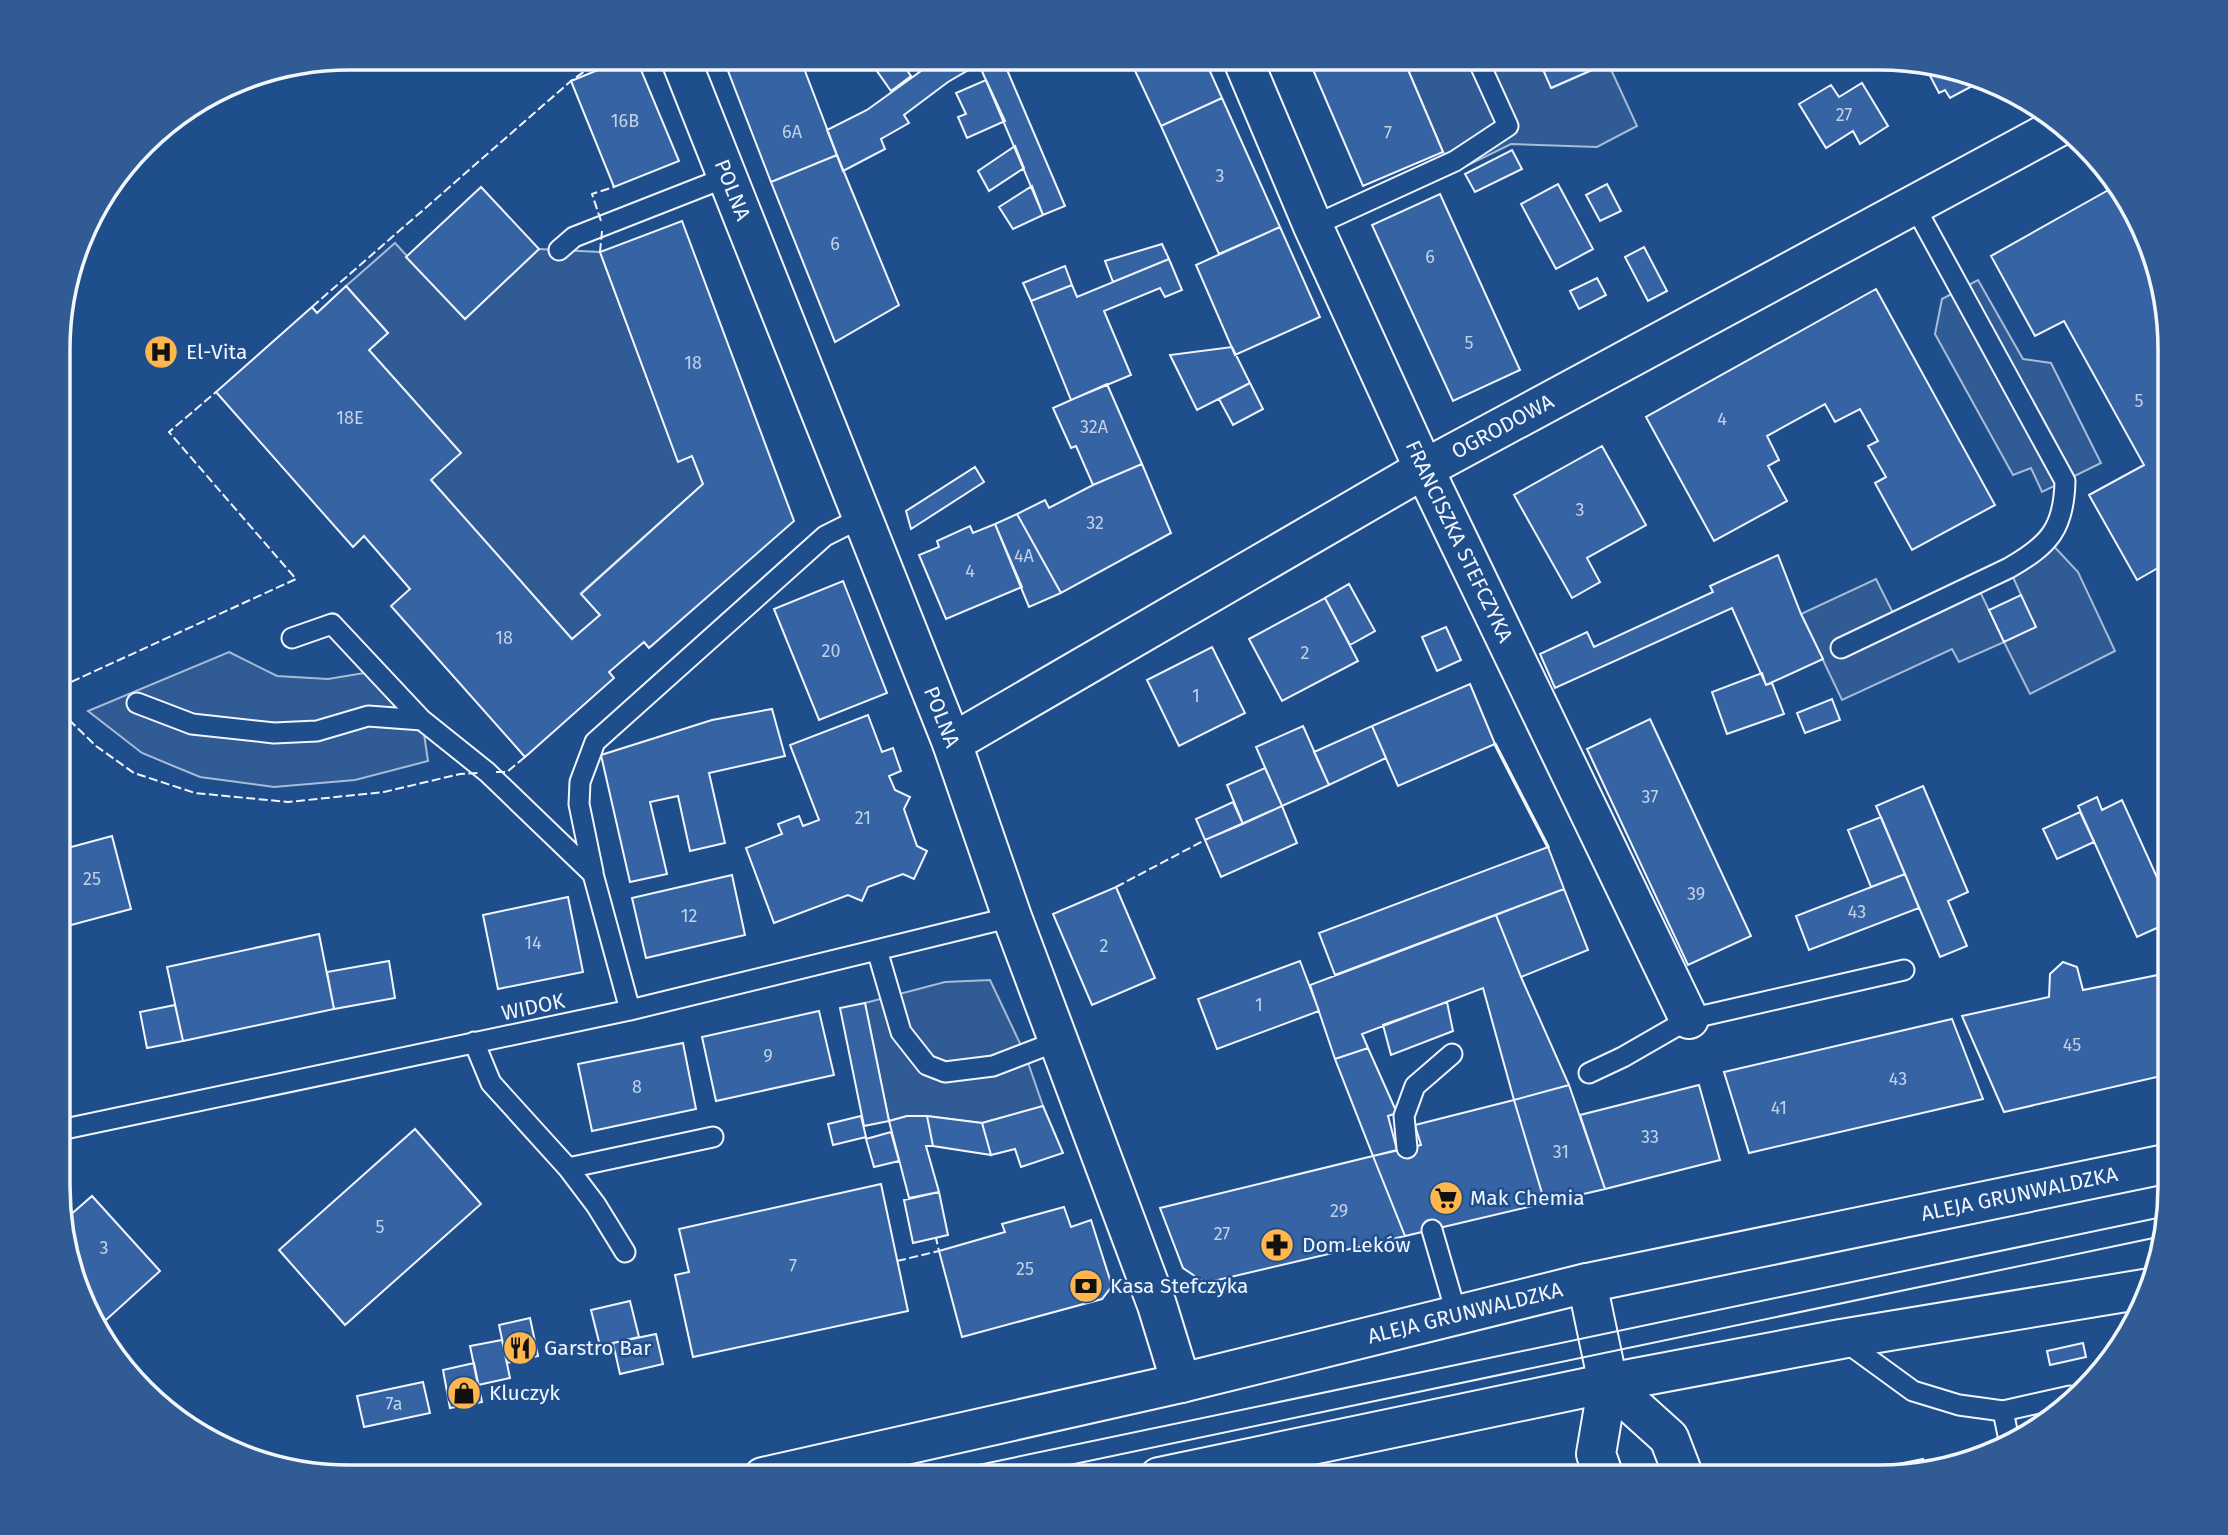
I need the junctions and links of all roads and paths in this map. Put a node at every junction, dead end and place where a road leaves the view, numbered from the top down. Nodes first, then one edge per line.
1 (685, 70) edge
2 (1247, 70) edge
3 (1483, 70) edge
4 (2052, 130) edge
5 (727, 177) junction
6 (1914, 205) junction
7 (1313, 226) junction
8 (559, 250) dead end
9 (1424, 468) junction
10 (861, 518) junction
11 (292, 638) dead end
12 (1841, 648) dead end
13 (137, 703) dead end
14 (422, 720) junction
15 (952, 743) junction
16 (593, 874) junction
17 (1012, 918) junction
18 (877, 950) junction
19 (1904, 970) dead end
20 (630, 1010) junction
21 (1689, 1019) junction
22 (1058, 1041) junction
23 (474, 1042) junction
24 (1452, 1054) dead end
25 (1589, 1073) dead end
26 (70, 1128) edge
27 (713, 1137) dead end
28 (1407, 1148) dead end
29 (2158, 1165) edge
30 (568, 1168) junction
31 (1432, 1230) dead end
32 (625, 1252) dead end
33 (1587, 1283) junction
34 (2138, 1290) edge
35 (1457, 1316) junction
36 (1841, 1339) junction
37 (1181, 1383) junction
38 (1608, 1383) junction
39 (2060, 1398) edge
40 (2003, 1411) junction
41 (2007, 1433) edge
42 (816, 1465) edge
43 (1216, 1465) edge
44 (1599, 1465) edge
45 (1679, 1465) edge

1 - 5 street, POLNA
2 - 7 street, FRANCISZKA STEFCZYKA
3 - 7 lane
4 - 6 street, OGRODOWA
5 - 8 lane
5 - 10 street, POLNA
6 - 9 street, OGRODOWA
6 - 12 lane
7 - 9 street, FRANCISZKA STEFCZYKA
9 - 15 street, OGRODOWA
9 - 21 street, FRANCISZKA STEFCZYKA
10 - 15 street, POLNA
10 - 16 lane
11 - 14 lane
13 - 14 lane
14 - 16 lane
15 - 17 street, POLNA
16 - 20 lane
17 - 18 lane, WIDOK
17 - 22 street, POLNA
18 - 20 lane, WIDOK
18 - 22 lane
19 - 21 lane
20 - 23 lane, WIDOK
21 - 25 lane
22 - 37 street, POLNA
23 - 26 lane, WIDOK
23 - 30 lane
24 - 28 lane
27 - 30 lane
29 - 33 street, ALEJA GRUNWALDZKA
30 - 32 lane
31 - 35 lane
33 - 35 street, ALEJA GRUNWALDZKA
33 - 38 street
34 - 36 street
35 - 37 street, ALEJA GRUNWALDZKA
36 - 38 street
36 - 40 lane
37 - 42 street, ALEJA GRUNWALDZKA
38 - 43 street
38 - 44 street
38 - 45 street
39 - 40 lane
40 - 41 lane

